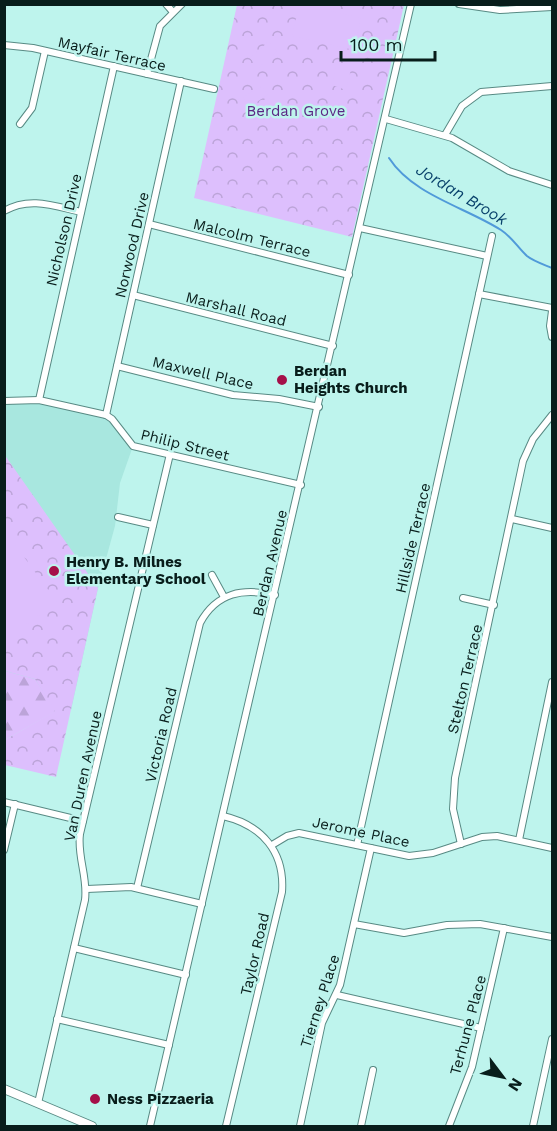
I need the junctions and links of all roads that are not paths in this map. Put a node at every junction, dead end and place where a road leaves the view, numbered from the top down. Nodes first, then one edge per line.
1 (166, 4) edge
2 (182, 4) edge
3 (411, 4) edge
4 (459, 4) edge
5 (552, 7) edge
6 (173, 12) junction
7 (4, 45) edge
8 (45, 51) junction
9 (114, 66) junction
10 (147, 74) junction
11 (182, 81) junction
12 (552, 86) edge
13 (214, 89) dead end
14 (386, 119) junction
15 (20, 124) dead end
16 (445, 135) junction
17 (552, 185) edge
18 (4, 211) edge
19 (81, 212) junction
20 (149, 224) junction
21 (360, 228) junction
22 (492, 236) dead end
23 (488, 256) junction
24 (349, 275) junction
25 (479, 294) junction
26 (133, 295) junction
27 (552, 309) edge
28 (552, 337) edge
29 (333, 346) junction
30 (117, 366) junction
31 (39, 400) junction
32 (4, 401) edge
33 (319, 407) junction
34 (106, 415) junction
35 (552, 416) edge
36 (170, 454) junction
37 (301, 485) junction
38 (118, 517) dead end
39 (512, 519) junction
40 (153, 525) junction
41 (552, 528) edge
42 (212, 574) dead end
43 (275, 595) junction
44 (224, 597) junction
45 (463, 598) dead end
46 (494, 605) junction
47 (552, 682) edge
48 (4, 802) edge
49 (15, 804) junction
50 (223, 816) junction
51 (83, 820) junction
52 (519, 840) junction
53 (461, 844) junction
54 (272, 845) junction
55 (357, 845) junction
56 (371, 848) junction
57 (552, 848) edge
58 (4, 850) edge
59 (137, 888) junction
60 (87, 889) junction
61 (202, 904) junction
62 (354, 924) junction
63 (504, 928) junction
64 (552, 937) edge
65 (74, 948) junction
66 (186, 975) junction
67 (337, 995) junction
68 (57, 1018) junction
69 (481, 1028) junction
70 (552, 1038) edge
71 (169, 1045) junction
72 (373, 1070) dead end
73 (549, 1071) edge
74 (4, 1089) edge
75 (38, 1103) junction
76 (92, 1126) edge
77 (150, 1126) edge
78 (226, 1126) edge
79 (300, 1126) edge
80 (361, 1126) edge
81 (449, 1126) edge
82 (533, 1126) edge

1 - 6 street
2 - 6 street
3 - 14 street, Berdan Avenue
4 - 5 street
6 - 10 street
7 - 8 street, Mayfair Terrace
8 - 9 street, Mayfair Terrace
8 - 15 street
9 - 10 street, Mayfair Terrace
9 - 19 street, Nicholson Drive
10 - 11 street, Mayfair Terrace
11 - 13 street, Mayfair Terrace
11 - 20 street, Norwood Drive
12 - 16 street
14 - 16 street
14 - 21 street, Berdan Avenue
16 - 17 street
18 - 19 street
19 - 31 street, Nicholson Drive
20 - 24 street, Malcolm Terrace
20 - 26 street, Norwood Drive
21 - 23 street
21 - 24 street, Berdan Avenue
22 - 23 street, Hillside Terrace
23 - 25 street, Hillside Terrace
24 - 29 street, Berdan Avenue
25 - 27 street
25 - 55 street, Hillside Terrace
26 - 29 street, Marshall Road
26 - 30 street, Norwood Drive
27 - 28 street
29 - 33 street, Berdan Avenue
30 - 33 street, Maxwell Place
30 - 34 street, Norwood Drive
31 - 32 street
31 - 34 street
33 - 37 street, Berdan Avenue
34 - 36 street, Philip Street
35 - 39 street, Stelton Terrace
36 - 37 street, Philip Street
36 - 40 street, Van Duren Avenue
37 - 43 street, Berdan Avenue
38 - 40 street
39 - 41 street
39 - 46 street, Stelton Terrace
40 - 51 street, Van Duren Avenue
42 - 44 street
43 - 44 street
43 - 50 street, Berdan Avenue
44 - 59 street, Victoria Road
45 - 46 street
46 - 53 street, Stelton Terrace
47 - 52 street
48 - 49 street
49 - 51 street
49 - 58 street
50 - 54 street, Taylor Road
50 - 61 street, Berdan Avenue
51 - 60 street, Van Duren Avenue
52 - 53 street, Jerome Place
52 - 57 street, Jerome Place
53 - 56 street, Jerome Place
54 - 55 street, Jerome Place
54 - 78 street, Taylor Road
55 - 56 street, Jerome Place
56 - 62 street, Tierney Place
59 - 60 street
59 - 61 street
60 - 65 street, Van Duren Avenue
61 - 66 street, Berdan Avenue
62 - 63 street
62 - 67 street, Tierney Place
63 - 64 street
63 - 69 street, Terhune Place
65 - 66 street
65 - 68 street, Van Duren Avenue
66 - 71 street, Berdan Avenue
67 - 69 street
67 - 79 street, Tierney Place
68 - 71 street
68 - 75 street, Van Duren Avenue
69 - 81 street, Terhune Place
70 - 73 street
71 - 77 street, Berdan Avenue
72 - 80 street
73 - 82 street
74 - 75 main road
75 - 76 main road

